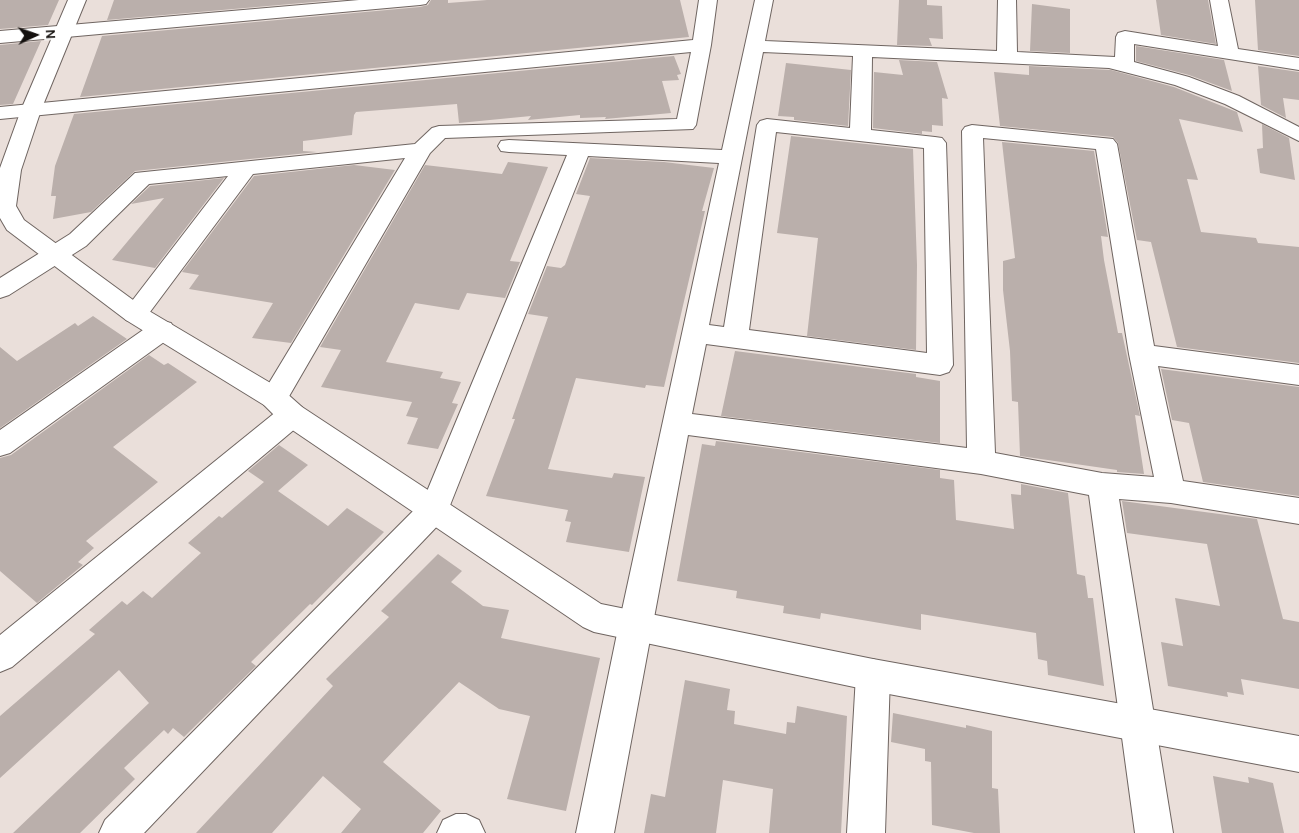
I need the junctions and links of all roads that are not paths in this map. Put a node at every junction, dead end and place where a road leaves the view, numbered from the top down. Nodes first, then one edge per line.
1 (77, 0) edge
2 (420, 0) edge
3 (708, 0) edge
4 (764, 0) edge
5 (1007, 0) edge
6 (1219, 0) edge
7 (388, 1) edge
8 (65, 32) junction
9 (0, 37) edge
10 (702, 45) junction
11 (754, 46) junction
12 (864, 52) junction
13 (1229, 54) junction
14 (1007, 59) junction
15 (1299, 64) edge
16 (1124, 66) junction
17 (31, 110) junction
18 (0, 113) edge
19 (860, 135) junction
20 (1299, 135) edge
21 (426, 145) junction
22 (580, 150) junction
23 (733, 157) junction
24 (247, 167) junction
25 (3, 207) edge
26 (54, 256) junction
27 (0, 289) edge
28 (135, 314) junction
29 (162, 330) junction
30 (696, 333) junction
31 (735, 338) junction
32 (1142, 354) junction
33 (1299, 375) edge
34 (283, 406) junction
35 (678, 423) junction
36 (0, 445) edge
37 (981, 462) junction
38 (1102, 485) junction
39 (1170, 491) junction
40 (435, 509) junction
41 (1299, 511) edge
42 (635, 624) junction
43 (0, 656) edge
44 (873, 675) junction
45 (1139, 725) junction
46 (1299, 754) edge
47 (118, 833) edge
48 (456, 833) edge
49 (466, 833) edge
50 (595, 833) edge
51 (866, 833) edge
52 (1154, 833) edge

1 - 8 street
2 - 7 street
3 - 10 street
4 - 11 street
5 - 14 street
6 - 13 street
7 - 8 street
8 - 9 street
8 - 17 street
10 - 17 street
10 - 21 street
11 - 12 street
11 - 23 street
12 - 14 street
12 - 19 street
13 - 15 street
13 - 16 street
14 - 16 street
16 - 20 street
17 - 18 street
17 - 25 street
19 - 31 street
19 - 31 street
21 - 22 street
21 - 24 street
21 - 34 street
22 - 23 street
22 - 40 street
23 - 30 street
24 - 26 street
24 - 28 street
25 - 26 street
26 - 27 street
26 - 28 street
28 - 29 street
29 - 34 street
29 - 36 street
30 - 31 street
30 - 35 street
32 - 33 street
32 - 37 street
32 - 39 street
34 - 40 street
34 - 43 street
35 - 37 street
35 - 42 street
37 - 38 street
38 - 39 street
38 - 45 street
39 - 41 street
40 - 42 street
40 - 47 street
42 - 44 street
42 - 50 street
44 - 45 street
44 - 51 street
45 - 46 street
45 - 52 street
48 - 49 street

